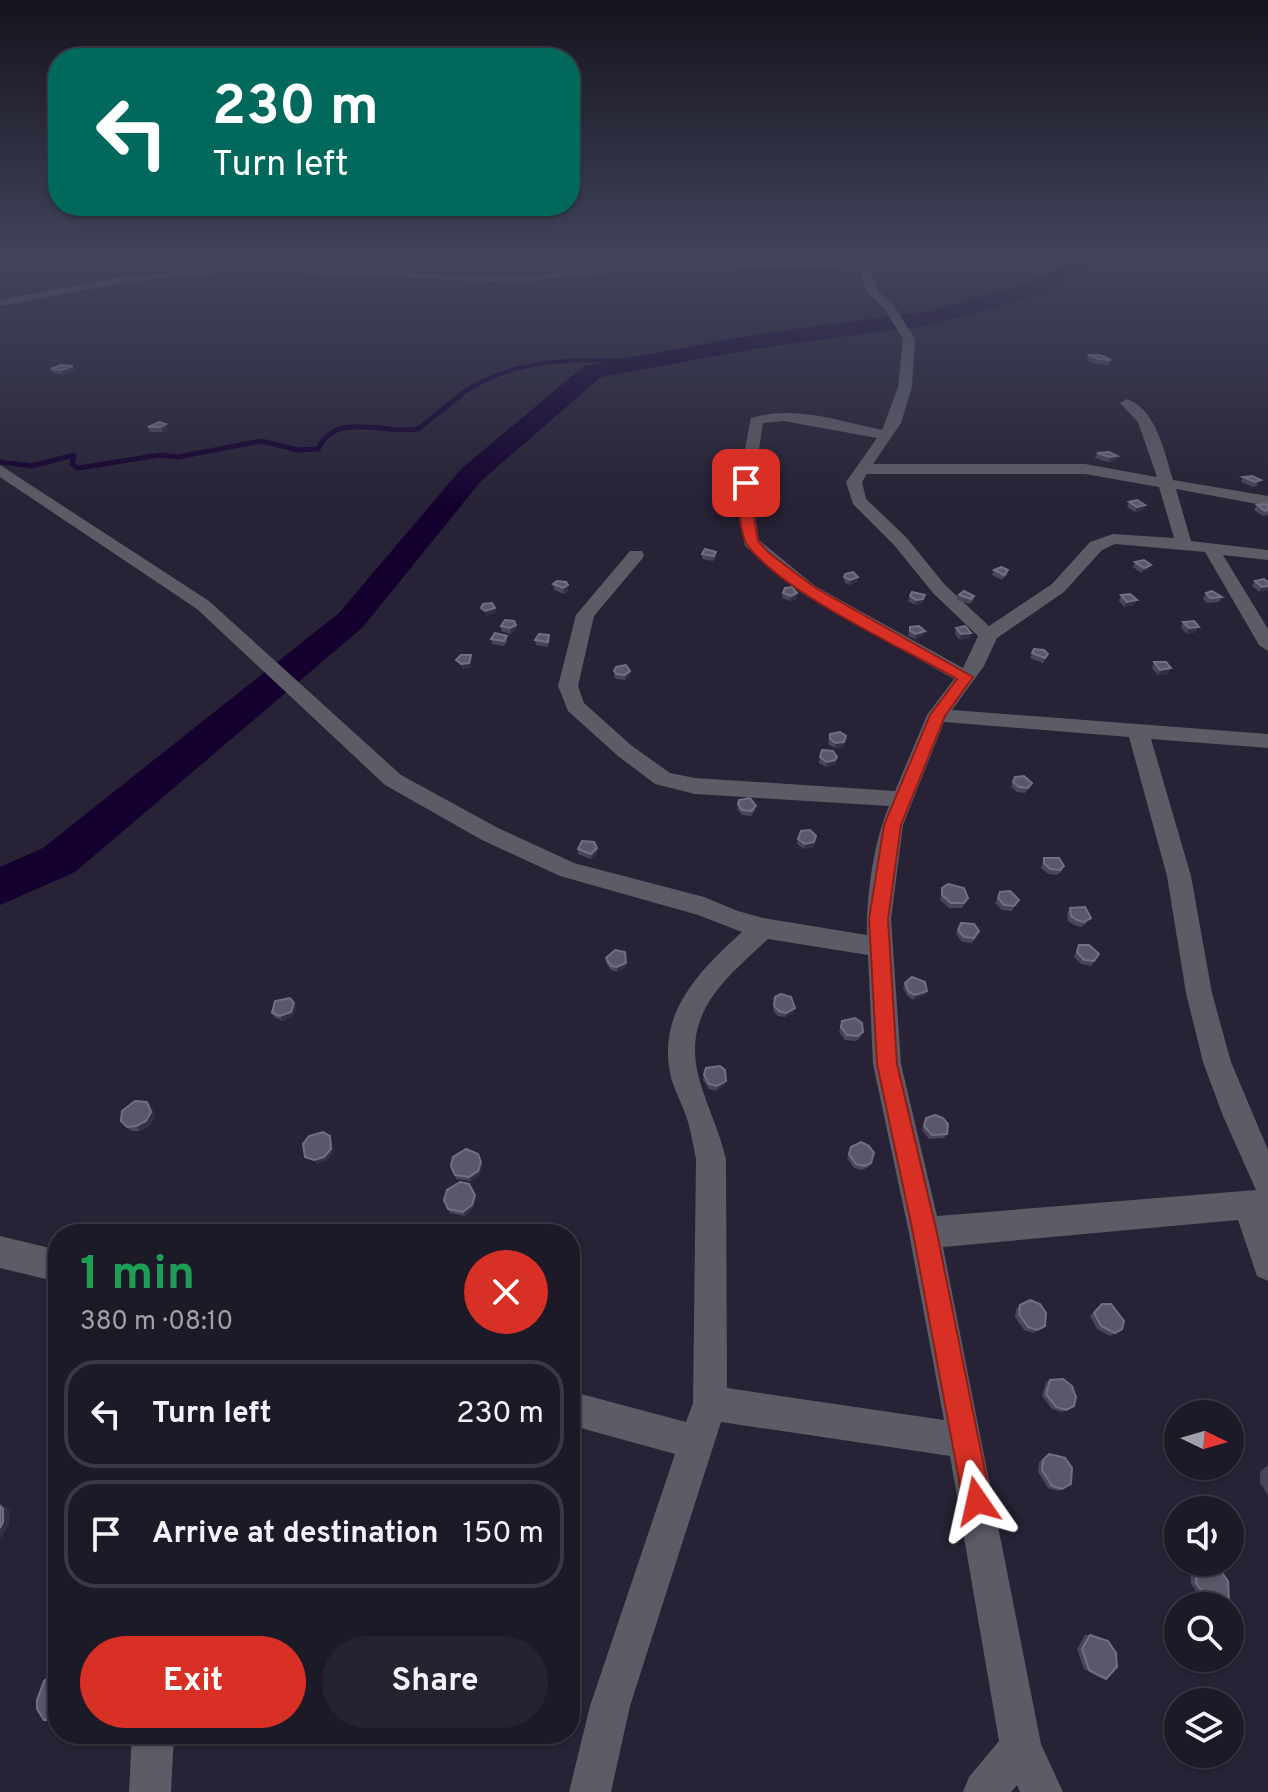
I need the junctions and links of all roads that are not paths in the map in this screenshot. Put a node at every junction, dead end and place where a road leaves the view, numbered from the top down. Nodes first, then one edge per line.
1 (909, 342) edge
2 (1127, 403) dead end
3 (885, 435) junction
4 (862, 469) junction
5 (0, 470) edge
6 (1164, 483) junction
7 (1268, 501) edge
8 (1184, 546) junction
9 (1212, 550) junction
10 (636, 555) dead end
11 (1268, 555) edge
12 (988, 635) junction
13 (1268, 645) edge
14 (965, 677) junction
15 (937, 715) junction
16 (1138, 731) junction
17 (1268, 741) edge
18 (903, 799) junction
19 (763, 928) junction
20 (880, 947) junction
21 (1261, 1198) edge
22 (925, 1233) junction
23 (0, 1252) edge
24 (48, 1264) edge
25 (1268, 1265) edge
26 (710, 1403) junction
27 (580, 1411) edge
28 (965, 1441) junction
29 (696, 1442) junction
30 (152, 1744) edge
31 (1021, 1747) junction
32 (150, 1792) edge
33 (590, 1792) edge
34 (984, 1792) edge
35 (1042, 1792) edge

1 - 3 street
2 - 6 street
3 - 4 street
3 - 14 street
4 - 6 street
4 - 12 street
5 - 19 street
6 - 7 street
6 - 8 street
8 - 9 street
8 - 12 street
9 - 11 street
9 - 13 street
10 - 18 street
12 - 14 street
14 - 15 street
15 - 16 street
15 - 18 street
16 - 17 street
16 - 21 street
18 - 20 street
19 - 20 street
19 - 26 street
20 - 22 street
21 - 22 street
21 - 25 street
22 - 28 street
23 - 24 street
26 - 28 street
26 - 29 street
27 - 29 street
28 - 31 street
29 - 33 street
30 - 32 street
31 - 34 street
31 - 35 street

